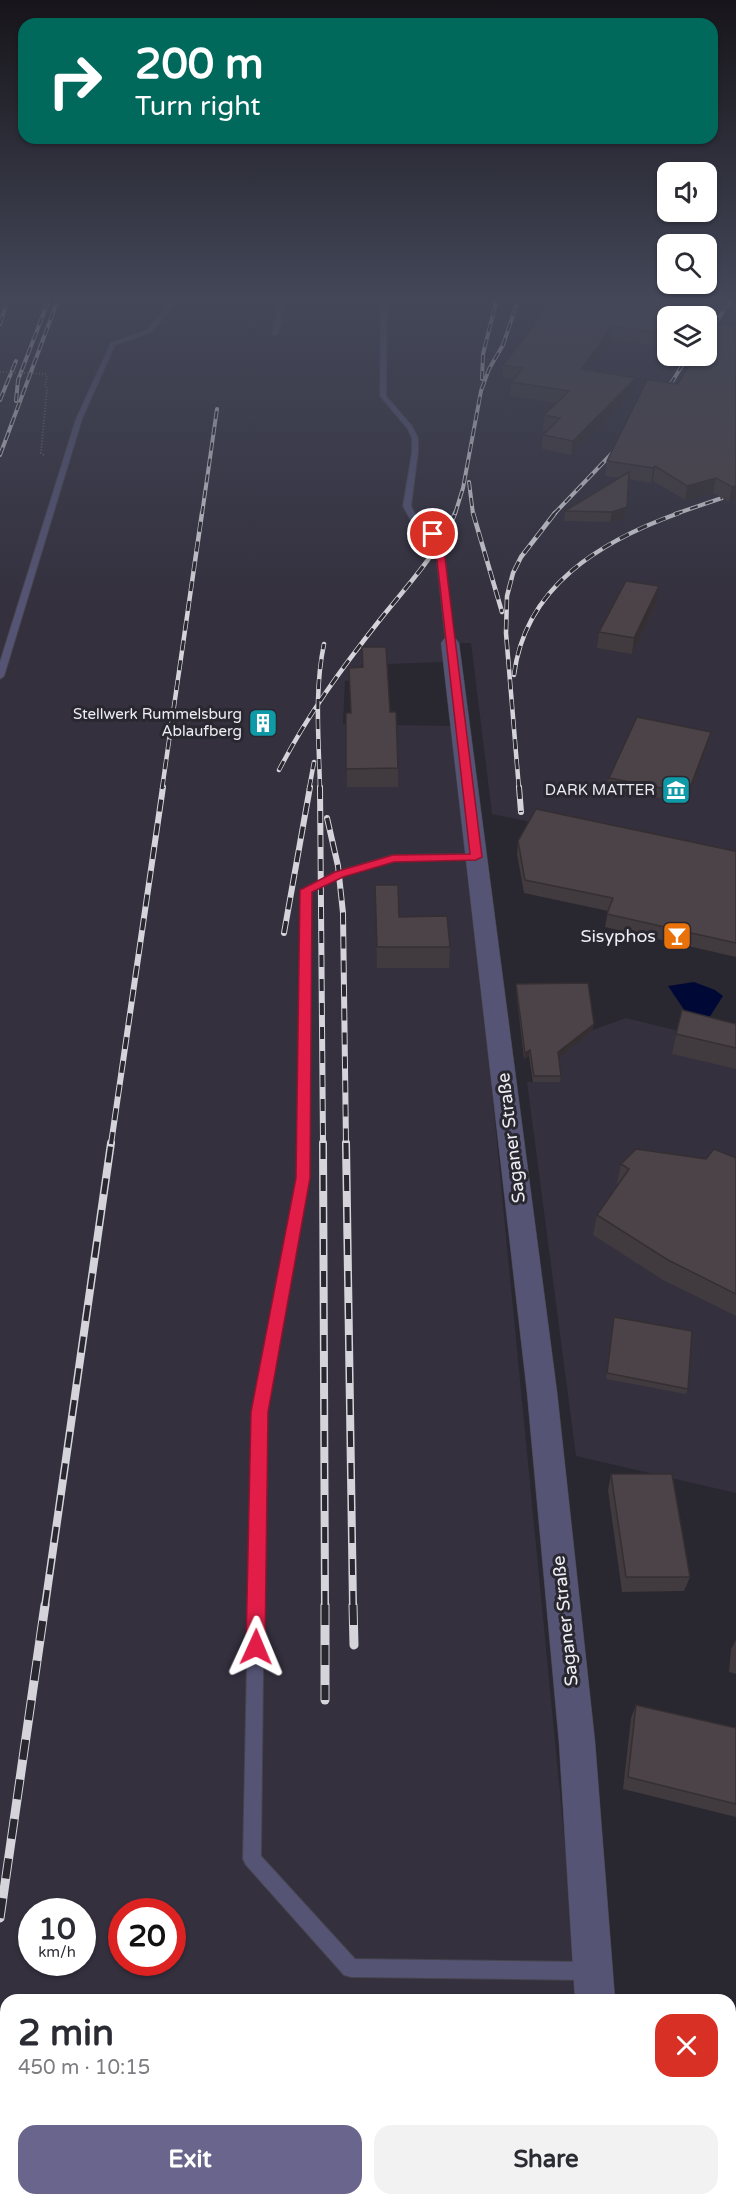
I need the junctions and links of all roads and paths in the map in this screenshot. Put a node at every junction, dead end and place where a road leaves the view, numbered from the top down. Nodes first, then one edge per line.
1 (45, 405) edge
2 (85, 405) edge
3 (390, 405) edge
4 (44, 455) dead end
5 (450, 643) joint
6 (0, 676) edge
7 (476, 857) junction
8 (593, 1985) edge

1 - 4 path, bridge
2 - 6 lane
3 - 5 lane, Saganer Straße
5 - 7 street, Saganer Straße
7 - 8 street, Saganer Straße
7 - 8 lane

